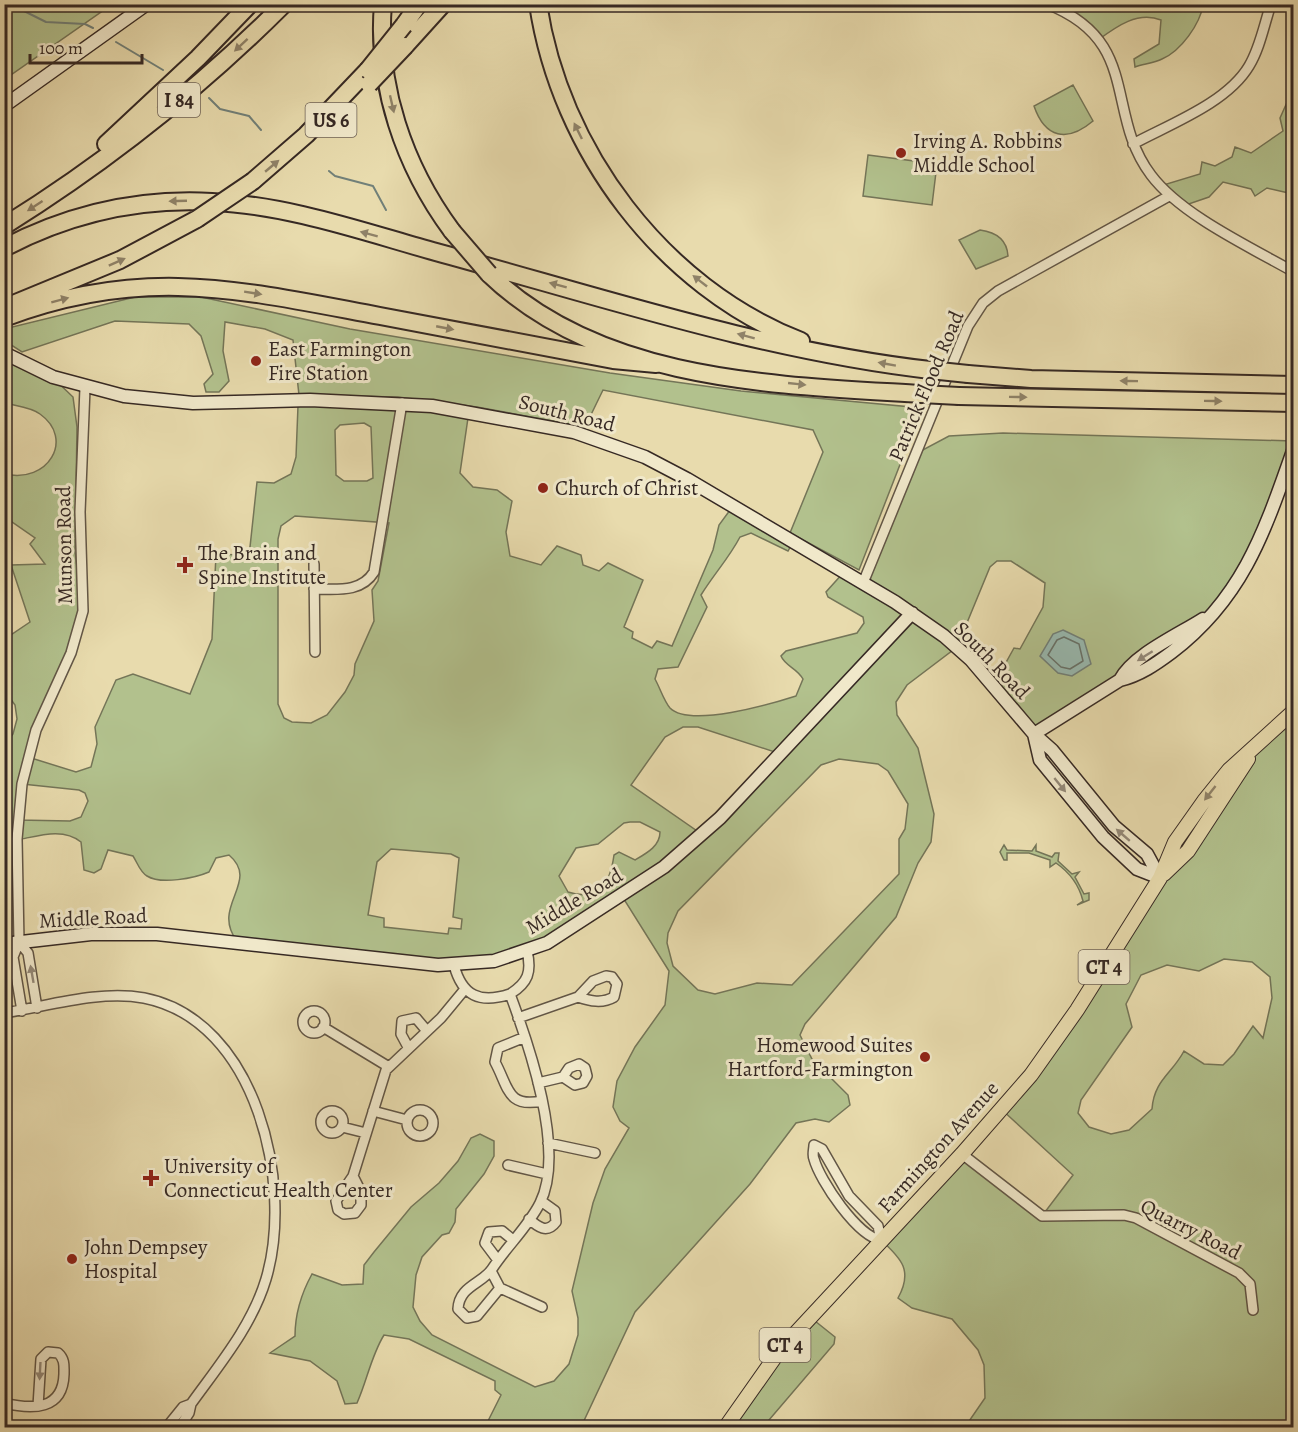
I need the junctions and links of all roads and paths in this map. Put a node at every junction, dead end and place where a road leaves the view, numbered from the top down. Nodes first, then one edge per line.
1 (147, 4) edge
2 (250, 4) edge
3 (284, 4) edge
4 (383, 4) edge
5 (419, 4) edge
6 (442, 4) edge
7 (538, 4) edge
8 (1047, 4) edge
9 (1076, 4) edge
10 (1271, 4) edge
11 (1069, 14) junction
12 (368, 77) junction
13 (4, 106) edge
14 (1133, 144) junction
15 (66, 185) junction
16 (1169, 196) junction
17 (4, 226) edge
18 (4, 248) edge
19 (1293, 272) edge
20 (4, 307) edge
21 (4, 318) edge
22 (4, 353) edge
23 (844, 356) junction
24 (656, 364) junction
25 (1293, 385) edge
26 (85, 388) junction
27 (402, 403) junction
28 (1290, 403) edge
29 (1293, 448) edge
30 (314, 564) dead end
31 (863, 583) junction
32 (314, 589) junction
33 (912, 613) junction
34 (315, 652) dead end
35 (1293, 711) edge
36 (1034, 734) junction
37 (1160, 878) junction
38 (19, 942) junction
39 (4, 944) edge
40 (528, 951) junction
41 (454, 965) junction
42 (465, 989) junction
43 (510, 994) junction
44 (578, 996) dead end
45 (38, 1008) junction
46 (22, 1011) junction
47 (4, 1013) edge
48 (518, 1017) junction
49 (323, 1027) dead end
50 (427, 1031) junction
51 (525, 1037) junction
52 (408, 1047) junction
53 (389, 1067) junction
54 (563, 1077) dead end
55 (538, 1083) junction
56 (542, 1101) junction
57 (373, 1111) junction
58 (407, 1120) dead end
59 (342, 1127) dead end
60 (366, 1132) junction
61 (548, 1143) junction
62 (595, 1153) dead end
63 (962, 1155) junction
64 (508, 1165) dead end
65 (547, 1174) junction
66 (353, 1176) dead end
67 (541, 1201) junction
68 (529, 1219) junction
69 (513, 1240) junction
70 (881, 1240) junction
71 (497, 1259) junction
72 (491, 1271) junction
73 (500, 1288) junction
74 (542, 1307) dead end
75 (1253, 1310) dead end
76 (4, 1403) edge
77 (190, 1404) junction
78 (39, 1406) junction
79 (186, 1423) edge
80 (166, 1428) edge
81 (179, 1428) edge
82 (724, 1428) edge

1 - 13 main road
2 - 15 highway
3 -> 15 highway, I 84
4 -> 24 highway, bridge
5 - 12 highway, bridge
6 - 12 highway, US 6, bridge
23 -> 7 highway
8 - 11 street
9 - 11 street
10 - 14 street
11 - 14 street
20 -> 12 highway, bridge
14 - 16 street
15 -> 17 highway, I 84
16 - 19 street
16 - 31 street, Patrick Flood Road
23 -> 18 highway
21 -> 24 highway
22 - 26 main road, South Road
25 -> 23 highway, bridge
24 -> 28 highway, bridge
26 - 27 main road, South Road
26 - 38 street, Munson Road
27 - 31 main road, South Road
27 - 32 street
29 - 36 main road
30 - 32 street
31 - 33 main road, South Road
32 - 34 street
33 - 36 main road, South Road
33 - 40 main road, Middle Road
35 - 37 main road, Farmington Avenue / CT 4
36 - 37 main road, South Road
37 - 63 main road, Farmington Avenue / CT 4
38 - 39 main road, Middle Road
38 - 41 main road, Middle Road
45 -> 38 street, Munson Road
38 - 46 street, Munson Road
40 - 41 main road, Middle Road
40 - 43 street
41 - 42 street
42 - 43 street
42 - 50 street
43 - 48 street
44 - 48 street
45 - 46 street
45 - 77 street
46 - 47 street
48 - 51 street
49 - 53 street
50 - 52 street
50 - 52 street
51 - 55 street
51 - 56 street
52 - 53 street
53 - 57 street
54 - 55 street
55 - 56 street
56 - 61 street
57 - 58 street
57 - 60 street
59 - 60 street
60 - 66 street
61 - 62 street
61 - 65 street
63 - 70 main road, Farmington Avenue / CT 4
63 - 75 street, Quarry Road
64 - 65 street
65 - 67 street
67 - 68 street
67 - 68 street
68 - 69 street
69 - 71 street
69 - 71 street
70 - 70 street
70 - 82 main road, Farmington Avenue / CT 4
71 - 72 street
72 - 73 street
72 - 73 street
73 - 74 street
76 - 78 street
77 - 79 street
77 - 80 street
78 -> 78 street
79 - 81 street

